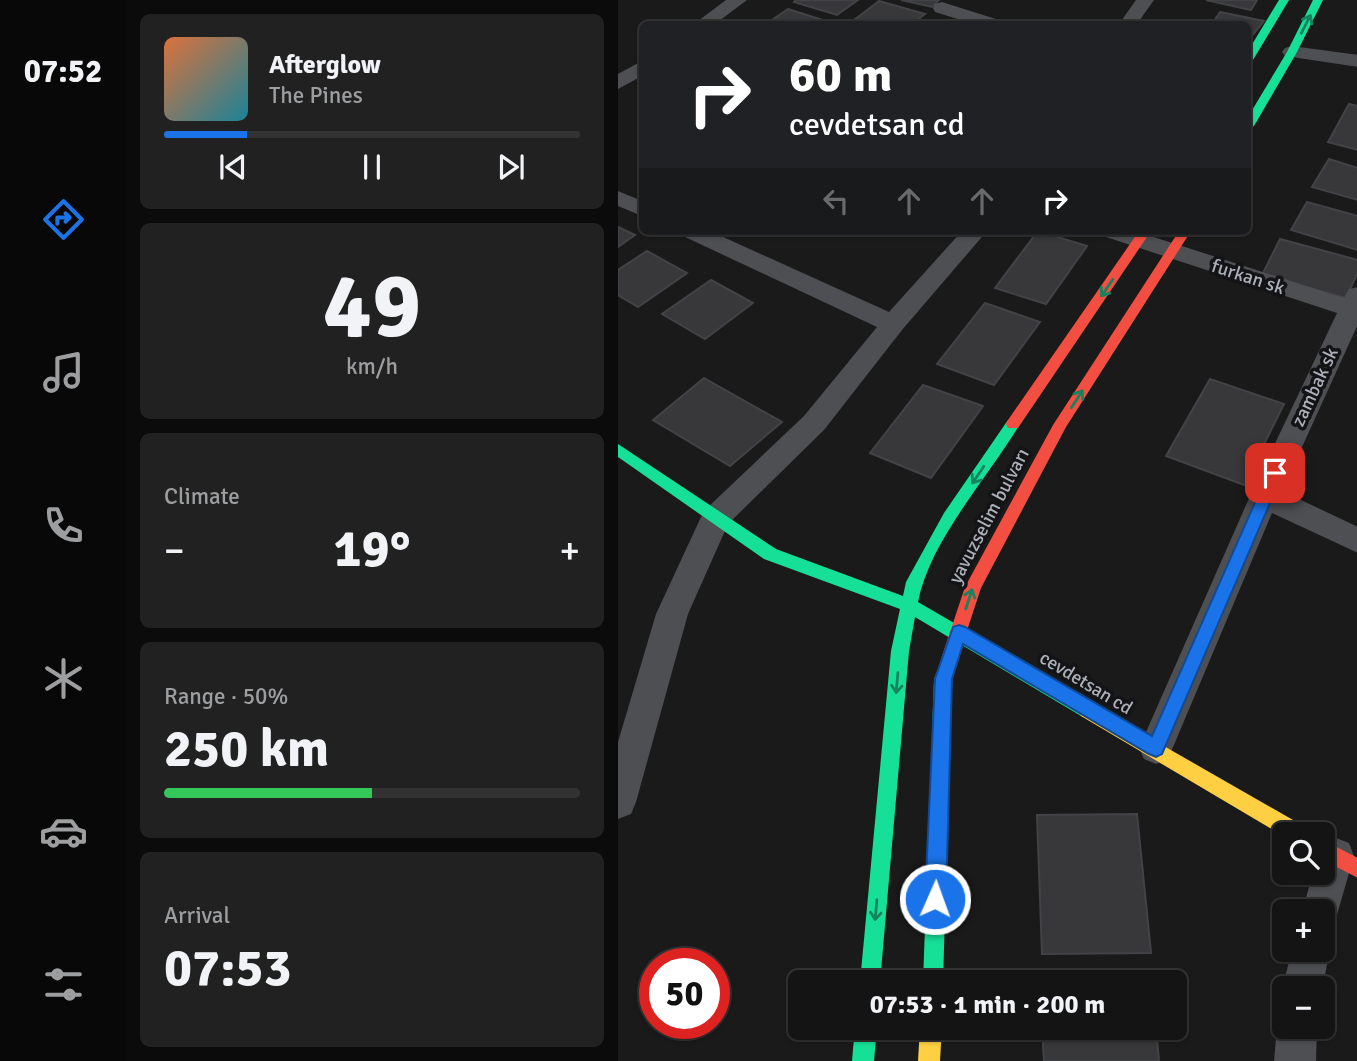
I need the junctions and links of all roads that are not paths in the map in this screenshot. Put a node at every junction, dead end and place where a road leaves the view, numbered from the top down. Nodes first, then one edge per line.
1 (738, 0) edge
2 (1145, 0) edge
3 (1284, 0) edge
4 (1318, 0) edge
5 (946, 4) edge
6 (708, 21) edge
7 (927, 21) edge
8 (985, 21) edge
9 (1130, 21) edge
10 (1292, 52) junction
11 (1251, 55) edge
12 (1357, 61) edge
13 (639, 69) edge
14 (618, 83) edge
15 (1251, 121) edge
16 (618, 198) edge
17 (639, 208) edge
18 (700, 235) edge
19 (971, 235) edge
20 (1182, 235) edge
21 (1142, 236) edge
22 (1172, 252) junction
23 (1355, 306) edge
24 (893, 324) junction
25 (618, 449) edge
26 (1265, 496) junction
27 (716, 517) junction
28 (1357, 541) edge
29 (909, 605) junction
30 (959, 632) junction
31 (1156, 748) junction
32 (618, 802) edge
33 (1278, 822) edge
34 (1339, 858) edge
35 (1325, 899) edge
36 (871, 970) edge
37 (932, 970) edge
38 (1296, 1039) edge
39 (865, 1040) edge
40 (930, 1040) edge
41 (864, 1061) edge
42 (929, 1061) edge
43 (1295, 1061) edge

1 - 6 street
2 - 9 street
3 - 11 main road
10 -> 4 main road
5 - 7 street
5 - 8 street
10 - 12 street
10 - 15 main road
13 - 14 street
16 - 17 street
18 - 24 street
19 - 24 street
20 - 22 main road, yavuzselim bulvarı
21 - 22 street, furkan sk
21 -> 29 main road
22 - 23 street, furkan sk
30 -> 22 main road, yavuzselim bulvarı
23 - 26 street, zambak sk
24 - 27 street
25 - 27 main road, cevdetsan cd
26 - 28 street
26 - 31 street, zambak sk
27 - 29 main road, cevdetsan cd
27 - 32 street
29 - 30 main road, cevdetsan cd
29 -> 36 main road
30 - 31 main road, cevdetsan cd
30 - 37 main road, yavuzselim bulvarı
31 - 33 main road, cevdetsan cd
34 - 35 street
38 - 43 street
39 - 41 main road
40 - 42 main road

